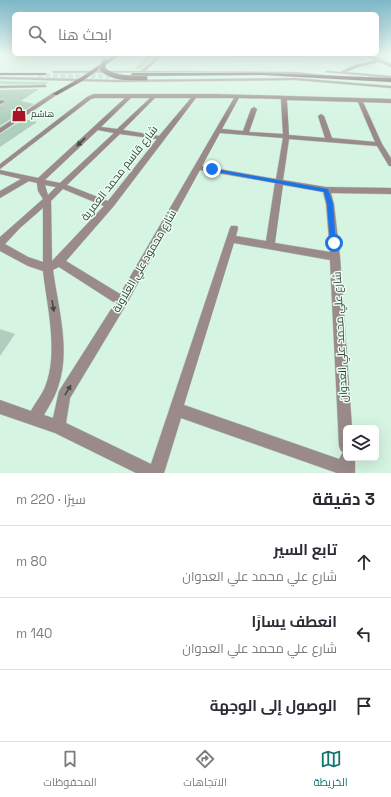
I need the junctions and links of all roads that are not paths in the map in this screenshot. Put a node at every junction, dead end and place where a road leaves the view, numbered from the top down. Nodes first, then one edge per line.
1 (20, 76) edge
2 (60, 76) edge
3 (81, 76) edge
4 (83, 76) edge
5 (104, 76) edge
6 (117, 76) tunnel mouth
7 (268, 76) edge
8 (353, 76) edge
9 (55, 78) junction
10 (61, 78) junction
11 (145, 78) joint
12 (281, 79) junction
13 (78, 80) junction
14 (152, 80) junction
15 (391, 80) edge
16 (372, 84) junction
17 (44, 86) tunnel mouth
18 (66, 86) junction
19 (390, 86) edge
20 (0, 87) edge
21 (55, 94) junction
22 (130, 96) junction
23 (154, 96) junction
24 (194, 97) junction
25 (237, 97) junction
26 (284, 98) junction
27 (359, 99) junction
28 (391, 101) edge
29 (254, 109) dead end
30 (321, 116) dead end
31 (96, 128) junction
32 (0, 131) edge
33 (218, 131) junction
34 (120, 132) junction
35 (245, 134) junction
36 (161, 138) junction
37 (286, 138) junction
38 (328, 140) junction
39 (379, 144) junction
40 (391, 164) edge
41 (0, 167) edge
42 (198, 167) junction
43 (0, 172) edge
44 (28, 178) junction
45 (40, 181) junction
46 (279, 182) junction
47 (61, 186) junction
48 (326, 190) junction
49 (391, 191) edge
50 (0, 195) edge
51 (47, 200) junction
52 (110, 205) junction
53 (0, 243) edge
54 (270, 245) junction
55 (0, 246) edge
56 (335, 256) junction
57 (53, 265) junction
58 (122, 301) junction
59 (0, 407) edge
60 (176, 409) junction
61 (34, 419) junction
62 (345, 425) edge
63 (58, 427) junction
64 (347, 467) edge
65 (154, 473) edge

1 - 9 street
2 - 9 street
3 - 13 main road
4 - 13 main road
5 - 14 street
6 - 11 main road, bridge
7 - 16 main road
8 - 15 main road
9 - 10 street
10 - 13 street
10 - 18 street
11 - 12 street
12 - 14 street
12 - 16 street
13 - 14 street
13 - 18 main road
13 - 21 main road
16 - 19 main road
17 - 20 street
18 - 21 main road
21 - 32 street
22 - 23 street
22 - 31 street
22 - 41 street
23 - 24 street
23 - 34 street
24 - 25 street
24 - 36 street, شارع قاسم محمد العمرية
25 - 26 street
25 - 33 street, شارع محمود علي العلاونة
26 - 27 street
26 - 37 street
27 - 28 street
27 - 39 street
29 - 35 street
30 - 38 street
31 - 34 street
31 -> 45 street
33 - 35 street
33 - 42 street, شارع محمود علي العلاونة
34 - 36 street
34 - 47 street
35 - 37 street
36 - 52 street, شارع قاسم محمد العمرية
37 - 38 street
37 - 46 street
38 - 39 street
39 - 40 street
42 - 46 street
42 - 58 street, شارع محمود علي العلاونة
43 - 44 street
44 - 45 street
44 - 50 street
45 - 47 street
45 - 51 street
46 - 48 street
46 - 54 street
47 - 51 street
47 - 52 street
48 - 49 street
48 - 56 street, شارع علي محمد علي العدوان
51 - 53 street
51 - 57 street
52 - 57 street, شارع قاسم محمد العمرية
54 - 56 street
54 - 60 street
55 - 57 street
56 - 62 street, شارع علي محمد علي العدوان
57 - 58 street
57 -> 61 street
63 -> 58 street, شارع محمود علي العلاونة
59 - 61 street
60 - 64 street
60 - 65 street
61 - 63 street
63 - 65 street

